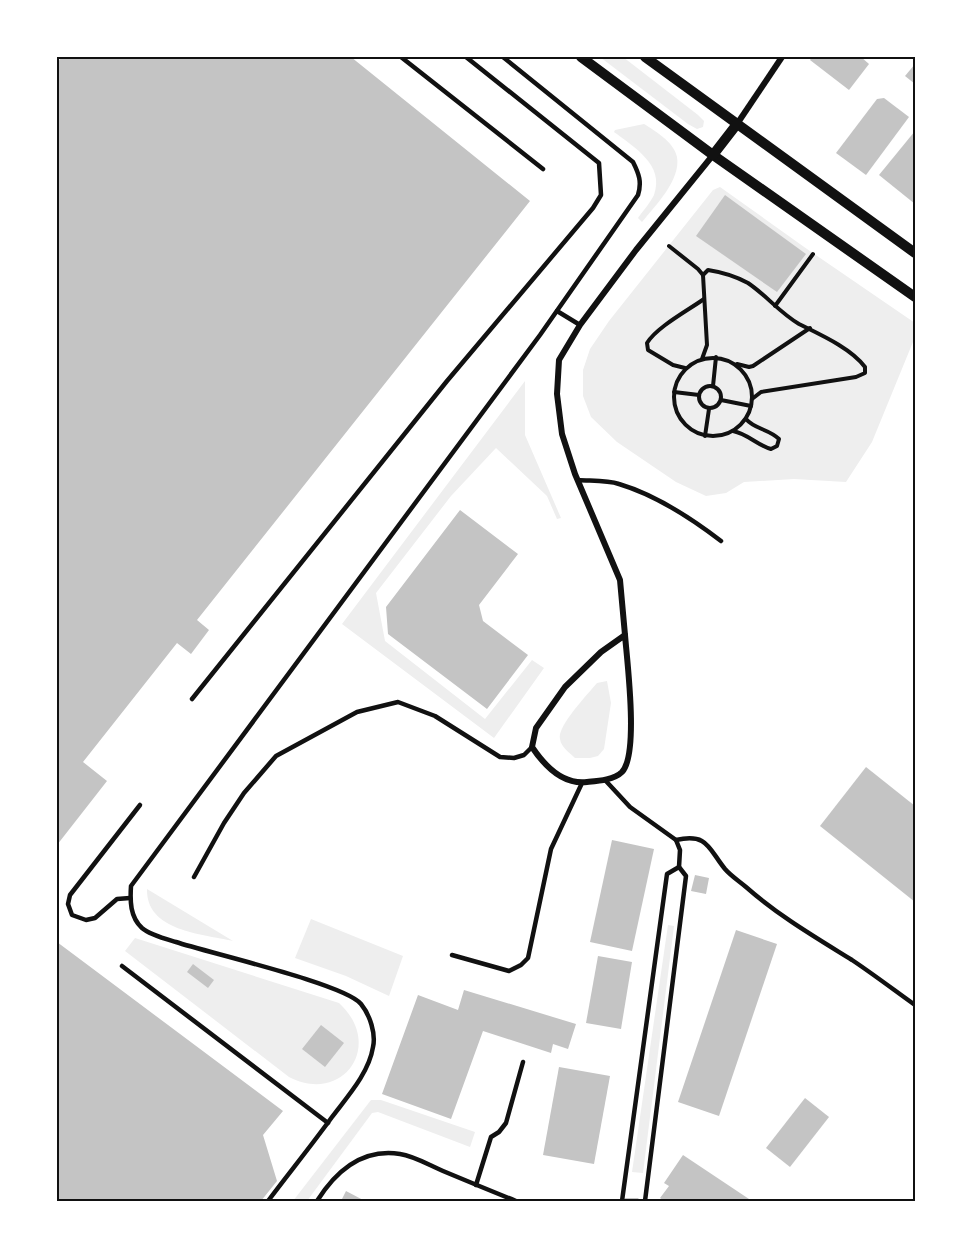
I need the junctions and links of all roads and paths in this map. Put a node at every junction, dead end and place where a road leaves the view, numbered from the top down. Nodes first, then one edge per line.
1 (401, 57) edge
2 (466, 57) edge
3 (503, 57) edge
4 (581, 57) edge
5 (645, 57) edge
6 (782, 57) edge
7 (737, 124) junction
8 (713, 155) junction
9 (543, 169) dead end
10 (669, 246) dead end
11 (915, 253) edge
12 (813, 254) dead end
13 (703, 275) junction
14 (915, 297) edge
15 (704, 299) junction
16 (775, 306) junction
17 (557, 311) junction
18 (580, 325) junction
19 (810, 328) junction
20 (716, 357) junction
21 (702, 359) junction
22 (730, 362) junction
23 (685, 368) junction
24 (713, 386) junction
25 (674, 392) junction
26 (699, 395) junction
27 (752, 399) junction
28 (722, 400) junction
29 (751, 406) junction
30 (709, 409) junction
31 (746, 419) junction
32 (733, 431) junction
33 (705, 435) junction
34 (578, 480) junction
35 (721, 541) dead end
36 (625, 635) junction
37 (192, 699) dead end
38 (532, 747) junction
39 (605, 780) junction
40 (582, 783) junction
41 (140, 805) dead end
42 (676, 840) junction
43 (679, 867) junction
44 (194, 877) dead end
45 (130, 898) junction
46 (452, 955) dead end
47 (122, 966) dead end
48 (915, 1005) edge
49 (523, 1062) dead end
50 (328, 1122) junction
51 (476, 1185) junction
52 (268, 1201) edge
53 (317, 1201) edge
54 (516, 1201) edge
55 (624, 1201) edge
56 (639, 1201) edge
57 (645, 1201) edge

1 - 9 lane
2 - 37 lane
3 - 17 lane
4 - 8 street
5 - 7 street
6 - 7 street
7 - 8 street
7 - 11 street
8 - 14 street
8 - 18 street
10 - 13 path
12 - 16 path
13 - 15 path
13 - 16 path
15 - 21 path
15 - 23 path
16 - 19 path
17 - 18 lane
17 - 45 lane
18 - 34 street
19 - 22 path
19 - 27 path
20 - 21 path
20 - 22 path
20 - 24 path
21 - 23 path
22 - 27 path
23 - 25 path
24 - 26 path
24 - 28 path
25 - 26 path
25 - 33 path
26 - 30 path
27 - 29 path
28 - 29 path
28 - 30 path
29 - 31 path
30 - 33 path
31 - 32 path
31 - 32 path
32 - 33 path
34 - 35 lane
34 - 36 street
36 - 38 street
36 - 39 street
38 - 40 street
38 - 44 lane
39 - 40 street
39 - 42 lane
40 - 46 lane
41 - 45 lane
42 - 43 lane
42 - 48 lane
43 - 55 lane
43 - 57 lane
45 - 50 lane
47 - 50 lane
49 - 51 lane
50 - 52 lane
51 - 53 lane
51 - 54 lane
55 - 56 lane

